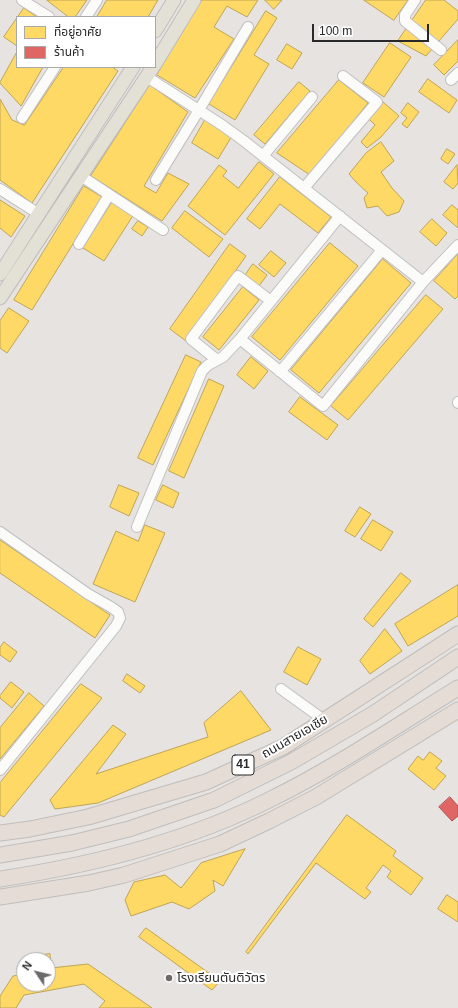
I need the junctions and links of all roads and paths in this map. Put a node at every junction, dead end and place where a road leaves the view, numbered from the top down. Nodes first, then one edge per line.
1 (22, 0) edge
2 (97, 0) edge
3 (174, 0) edge
4 (194, 0) edge
5 (415, 0) edge
6 (47, 16) edge
7 (87, 16) edge
8 (248, 27) dead end
9 (156, 29) edge
10 (441, 50) dead end
11 (156, 62) edge
12 (53, 68) edge
13 (130, 68) edge
14 (150, 72) edge
15 (343, 76) dead end
16 (312, 97) dead end
17 (199, 110) junction
18 (22, 118) dead end
19 (263, 156) junction
20 (81, 176) junction
21 (156, 180) dead end
22 (304, 188) junction
23 (0, 189) edge
24 (109, 195) junction
25 (39, 214) junction
26 (340, 216) junction
27 (163, 230) dead end
28 (79, 244) dead end
29 (458, 245) edge
30 (382, 250) junction
31 (0, 274) edge
32 (423, 282) junction
33 (0, 298) edge
34 (271, 301) junction
35 (240, 339) junction
36 (217, 360) junction
37 (280, 372) junction
38 (137, 526) dead end
39 (0, 532) edge
40 (458, 634) edge
41 (458, 657) edge
42 (458, 688) edge
43 (280, 689) dead end
44 (458, 710) edge
45 (324, 720) junction
46 (0, 770) edge
47 (0, 833) edge
48 (0, 855) edge
49 (0, 879) edge
50 (0, 897) edge

1 - 6 street
2 - 7 street
3 - 9 main road
4 - 11 main road
5 - 10 street
8 - 17 street
12 - 18 street
13 - 25 main road
14 - 17 street
14 - 20 main road
15 - 22 street
16 - 19 street
17 - 19 street
17 - 21 street
19 - 22 street
20 - 24 street
20 - 33 main road
22 - 26 street
23 - 25 street
24 - 27 street
24 - 28 street
25 - 31 main road
26 - 30 street
26 - 34 street
29 - 32 street
30 - 32 street
30 - 37 street
32 - 37 street
34 - 35 street
34 - 36 street
35 - 36 street
35 - 37 street
36 - 38 street
39 - 46 street
40 - 45 highway, ถนนสายเอเชีย / 41
41 - 48 highway, ถนนสายเอเชีย / 41
42 - 49 highway
43 - 45 street
44 - 50 highway
45 - 47 highway, ถนนสายเอเชีย / 41

